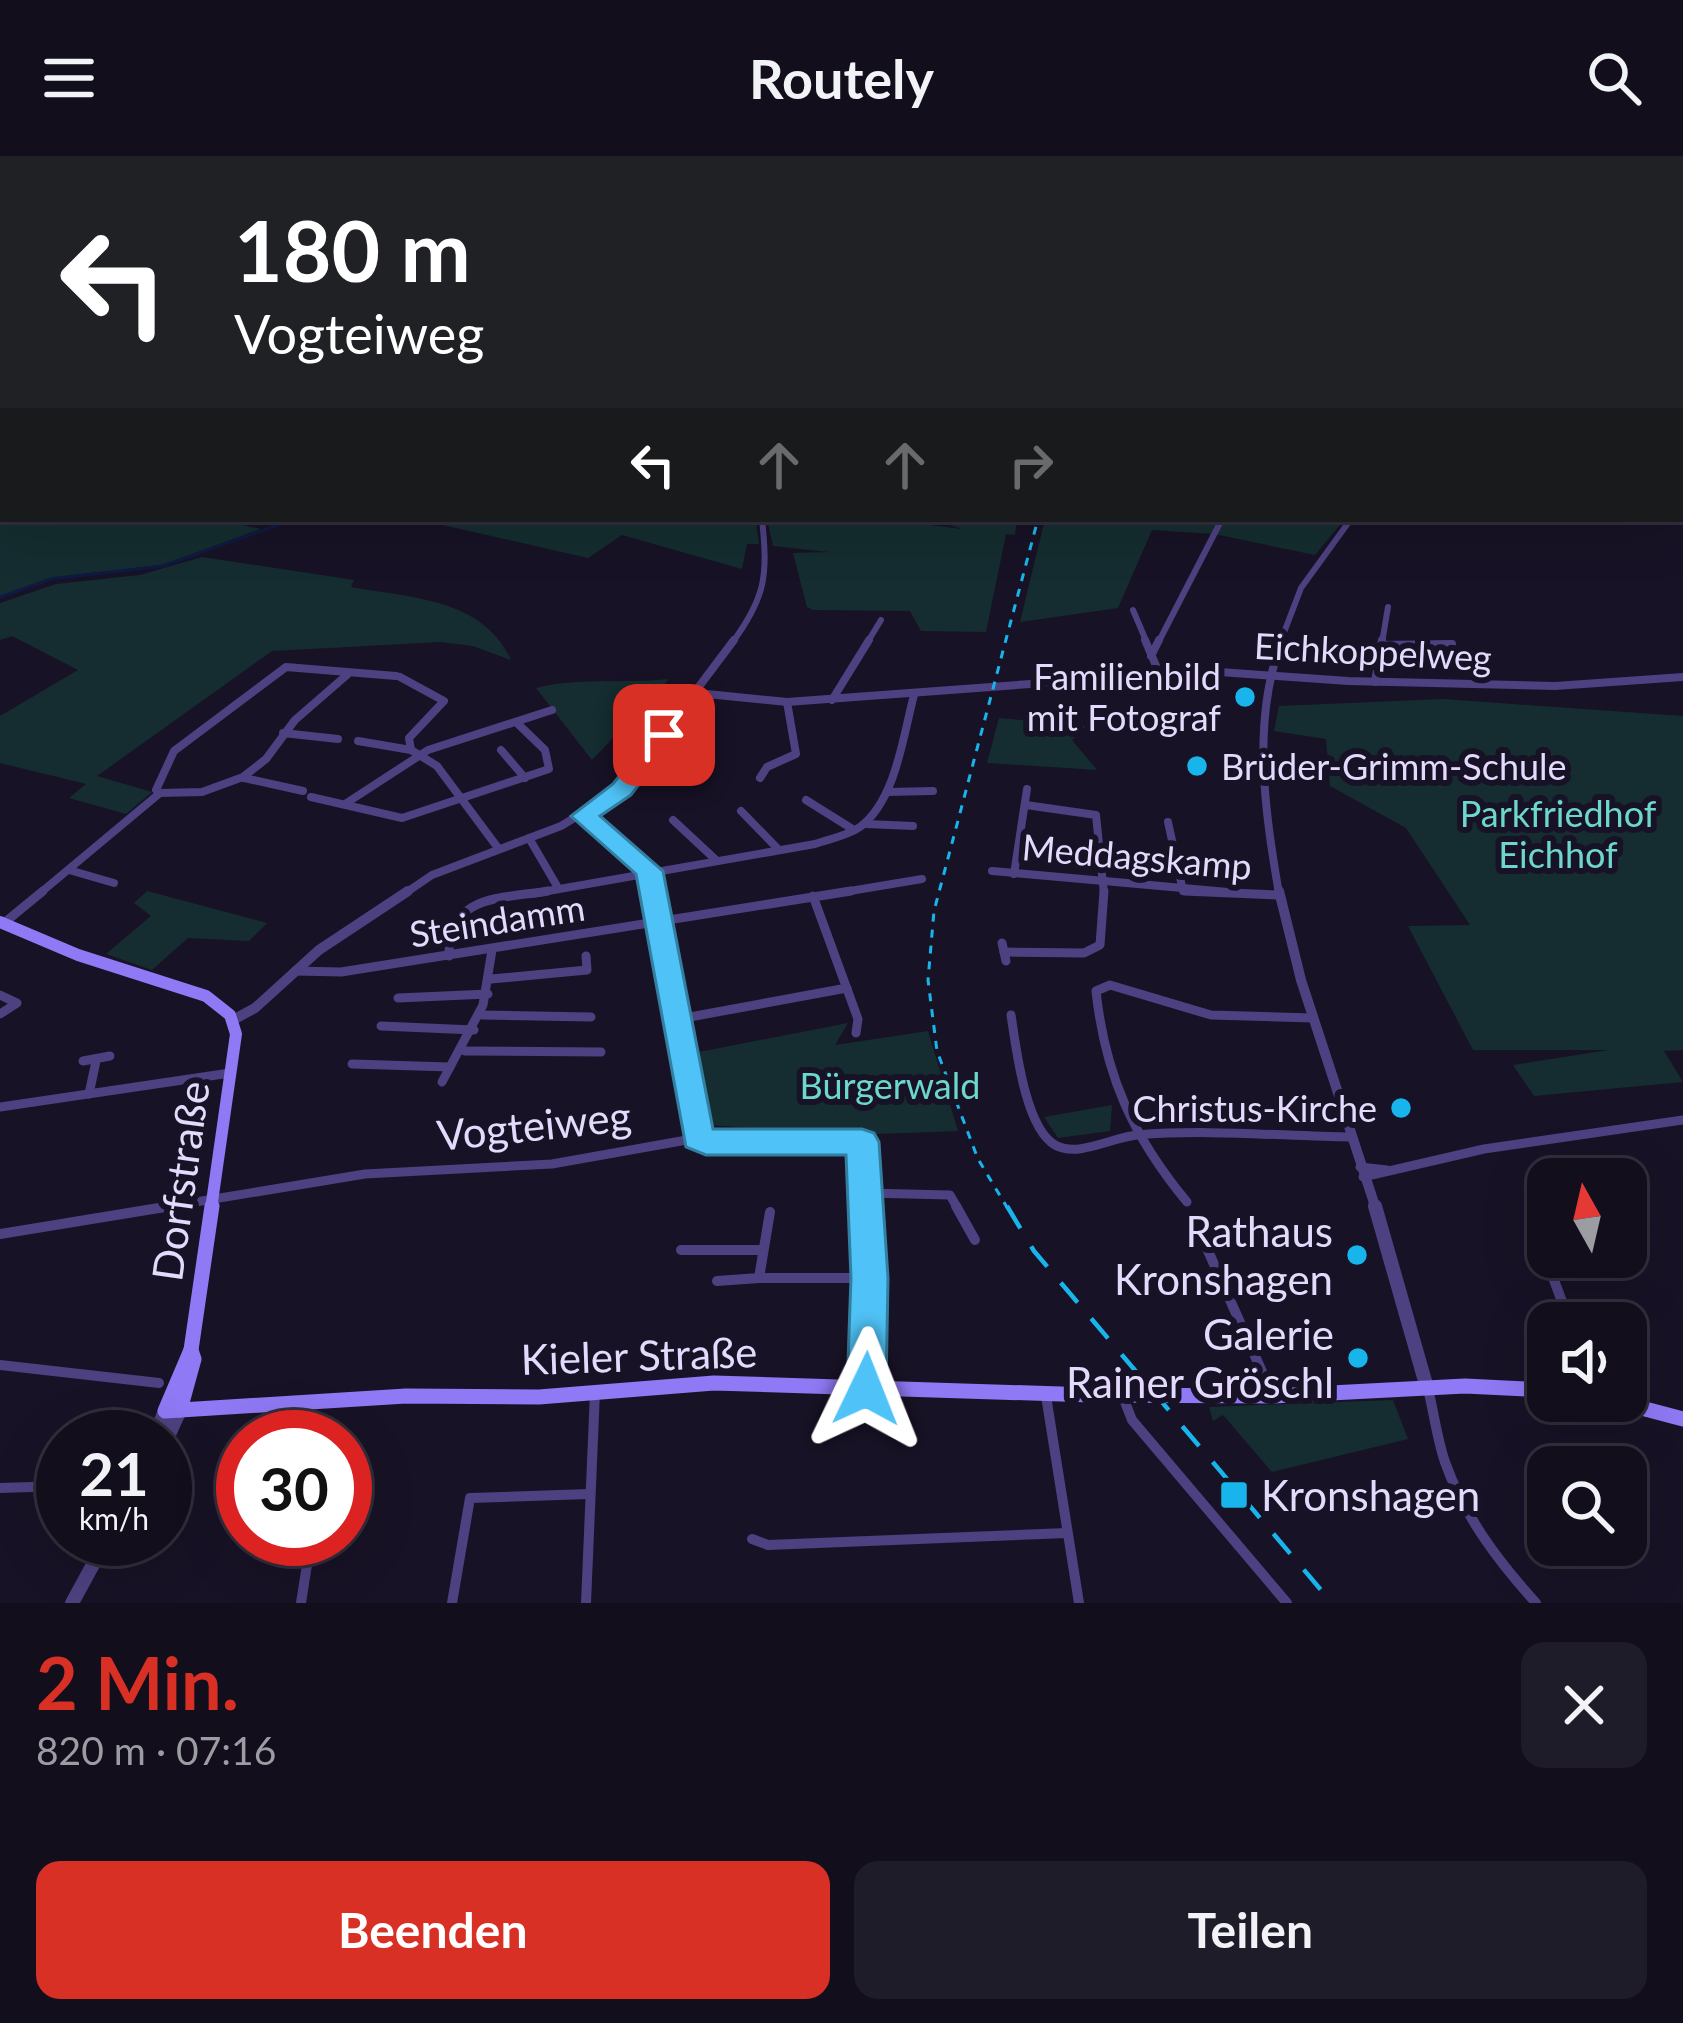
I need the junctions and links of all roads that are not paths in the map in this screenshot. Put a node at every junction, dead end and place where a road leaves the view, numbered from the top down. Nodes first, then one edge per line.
1 (762, 522) edge
2 (1220, 522) edge
3 (1349, 522) edge
4 (1388, 607) dead end
5 (1133, 610) dead end
6 (880, 620) dead end
7 (1452, 644) dead end
8 (1380, 645) junction
9 (1151, 656) junction
10 (349, 672) junction
11 (1160, 675) junction
12 (1272, 675) junction
13 (1683, 677) edge
14 (1375, 682) junction
15 (697, 693) junction
16 (914, 695) junction
17 (832, 700) junction
18 (787, 702) junction
19 (552, 710) dead end
20 (516, 722) junction
21 (283, 734) junction
22 (338, 739) dead end
23 (358, 741) dead end
24 (500, 750) dead end
25 (416, 752) junction
26 (243, 777) junction
27 (524, 778) junction
28 (760, 778) dead end
29 (1027, 789) dead end
30 (933, 791) dead end
31 (887, 792) junction
32 (160, 793) junction
33 (461, 800) junction
34 (806, 800) dead end
35 (344, 805) junction
36 (1026, 805) junction
37 (741, 811) dead end
38 (587, 819) junction
39 (673, 820) dead end
40 (1168, 822) dead end
41 (865, 824) junction
42 (913, 826) dead end
43 (856, 830) junction
44 (529, 838) junction
45 (498, 848) junction
46 (779, 850) junction
47 (718, 861) junction
48 (68, 870) junction
49 (649, 871) junction
50 (992, 872) dead end
51 (1014, 874) junction
52 (922, 879) dead end
53 (114, 883) dead end
54 (1108, 884) junction
55 (556, 886) junction
56 (1183, 890) junction
57 (1277, 895) junction
58 (813, 896) junction
59 (656, 922) junction
60 (1, 924) edge
61 (492, 950) junction
62 (1004, 952) dead end
63 (449, 956) junction
64 (586, 956) dead end
65 (293, 970) junction
66 (491, 979) junction
67 (847, 988) junction
68 (488, 994) junction
69 (0, 995) edge
70 (398, 998) dead end
71 (0, 1014) edge
72 (482, 1015) junction
73 (1011, 1015) dead end
74 (591, 1017) dead end
75 (1313, 1018) junction
76 (679, 1019) junction
77 (233, 1021) junction
78 (381, 1026) dead end
79 (474, 1030) junction
80 (856, 1033) dead end
81 (464, 1051) junction
82 (601, 1052) dead end
83 (110, 1057) dead end
84 (83, 1060) dead end
85 (96, 1061) junction
86 (352, 1064) dead end
87 (450, 1067) junction
88 (230, 1073) junction
89 (442, 1082) dead end
90 (89, 1094) junction
91 (0, 1107) edge
92 (1122, 1109) junction
93 (1681, 1124) edge
94 (1135, 1135) junction
95 (1351, 1137) junction
96 (698, 1138) junction
97 (1115, 1139) junction
98 (1361, 1172) junction
99 (866, 1193) junction
100 (213, 1201) junction
101 (1187, 1202) dead end
102 (770, 1212) dead end
103 (1192, 1215) dead end
104 (0, 1234) edge
105 (975, 1240) dead end
106 (681, 1250) dead end
107 (763, 1250) junction
108 (759, 1278) junction
109 (869, 1278) junction
110 (717, 1281) dead end
111 (0, 1365) edge
112 (159, 1383) dead end
113 (1427, 1388) junction
114 (866, 1389) junction
115 (1527, 1390) edge
116 (595, 1391) junction
117 (1046, 1395) junction
118 (1123, 1395) junction
119 (1273, 1396) junction
120 (1647, 1409) edge
121 (173, 1410) joint
122 (1683, 1419) edge
123 (36, 1487) edge
124 (0, 1488) edge
125 (589, 1494) junction
126 (1067, 1533) junction
127 (752, 1539) dead end
128 (92, 1566) edge
129 (307, 1566) edge
130 (72, 1603) edge
131 (302, 1603) edge
132 (452, 1603) edge
133 (586, 1603) edge
134 (1079, 1603) edge
135 (1287, 1603) edge
136 (1536, 1603) edge

1 - 15 street
2 - 9 street
3 - 12 street
4 - 8 street
5 - 9 street
6 - 17 street
7 - 8 street
8 - 14 street
9 - 11 street
10 - 21 street
10 - 25 street
10 - 32 street
11 - 12 street, Eichkoppelweg
11 - 16 street, Eichkoppelweg
12 - 14 street, Eichkoppelweg
12 - 57 street
13 - 14 street, Eichkoppelweg
15 - 18 street, Eichkoppelweg
15 - 38 street
16 - 17 street, Eichkoppelweg
16 - 31 street
17 - 18 street, Eichkoppelweg
18 - 28 street
19 - 20 street
20 - 25 street
20 - 27 street
21 - 22 street
21 - 26 street
23 - 25 street
24 - 27 street
25 - 33 street
25 - 35 street
26 - 32 street
26 - 35 street
27 - 33 street
29 - 36 street
30 - 31 street
31 - 41 street
32 - 48 street
33 - 35 street
33 - 45 street
34 - 43 street
36 - 51 street
36 - 54 street
37 - 46 street
38 - 44 street
38 - 49 street
39 - 47 street
40 - 56 street
41 - 42 street
41 - 43 street
43 - 46 street
44 - 45 street
44 - 55 street
45 - 65 street
46 - 47 street
47 - 49 street
48 - 53 street
48 - 60 street
49 - 55 street
49 - 59 street
50 - 51 street, Meddagskamp
51 - 54 street, Meddagskamp
52 - 58 street, Steindamm
54 - 56 street, Meddagskamp
54 - 62 street
55 - 63 street
56 - 57 street, Meddagskamp
57 - 75 street
58 - 59 street, Steindamm
58 - 67 street
59 - 61 street, Steindamm
59 - 76 street
60 - 77 main road
61 - 63 street, Steindamm
61 - 66 street
63 - 65 street, Steindamm
64 - 66 street
65 - 77 street
66 - 68 street
67 - 76 street
67 - 80 street
68 - 70 street
68 - 72 street
69 - 71 street
72 - 74 street
72 - 79 street
73 - 97 street
75 - 92 street
75 - 95 street
76 - 96 street
77 - 88 main road, Dorfstraße
78 - 79 street
79 - 81 street
81 - 82 street
81 - 87 street
83 - 85 street
84 - 85 street
85 - 90 street
86 - 87 street
87 - 89 street
88 - 90 street
88 - 100 main road, Dorfstraße
90 - 91 street
92 - 94 street
92 - 97 street
93 - 98 street
94 - 95 street
94 - 97 street
94 - 101 street
95 - 98 street
96 - 99 street, Vogteiweg
96 - 100 street, Vogteiweg
98 - 113 street
99 - 105 street
99 - 109 street
100 - 104 street, Vogteiweg
100 - 121 main road, Dorfstraße
102 - 107 street, Kieler Straße
103 - 119 street
106 - 107 street
107 - 108 street, Kieler Straße
108 - 109 street, Kieler Straße
108 - 110 street, Kieler Straße
109 - 114 street
111 - 112 street
113 - 115 main road, Kieler Straße
113 - 119 main road, Kieler Straße
113 - 136 street
114 - 116 main road, Kieler Straße
114 - 117 main road, Kieler Straße
116 - 121 main road, Kieler Straße
116 - 125 street
117 - 118 main road, Kieler Straße
117 - 126 street
118 - 119 main road, Kieler Straße
118 - 135 street
120 - 122 main road
123 - 124 street
125 - 132 street
125 - 133 street
126 - 127 street
126 - 134 street
128 - 130 street
129 - 131 street

